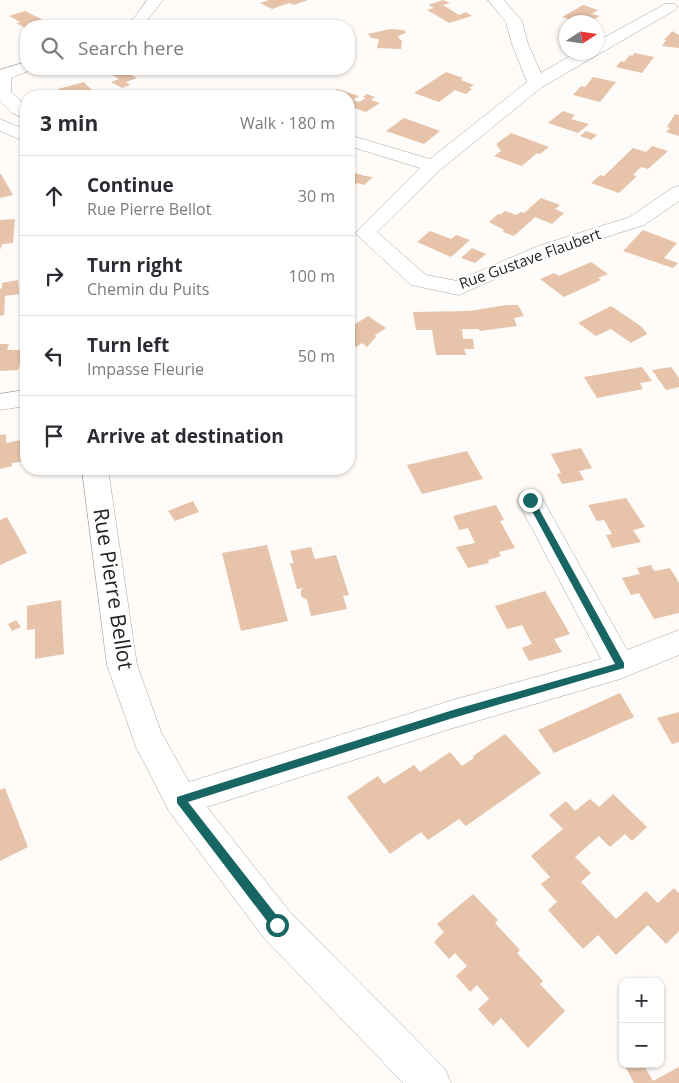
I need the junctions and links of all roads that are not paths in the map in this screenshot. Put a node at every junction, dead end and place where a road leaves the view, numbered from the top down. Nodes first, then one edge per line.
1 (155, 0) edge
2 (496, 0) edge
3 (670, 7) dead end
4 (141, 20) edge
5 (604, 44) edge
6 (576, 60) edge
7 (20, 70) edge
8 (536, 83) junction
9 (20, 110) edge
10 (0, 124) edge
11 (20, 135) edge
12 (355, 142) edge
13 (434, 166) junction
14 (679, 192) edge
15 (20, 399) edge
16 (0, 402) edge
17 (96, 475) edge
18 (530, 500) dead end
19 (679, 642) edge
20 (620, 666) junction
21 (181, 800) junction
22 (431, 1083) edge

1 - 4 street
2 - 8 street
3 - 5 street
6 - 8 street
7 - 9 street
8 - 13 street
10 - 11 street
12 - 13 street
13 - 14 street, Rue Gustave Flaubert
15 - 16 street
17 - 21 street, Rue Pierre Bellot
18 - 20 street
19 - 20 street
20 - 21 street
21 - 22 street, Rue Pierre Bellot

